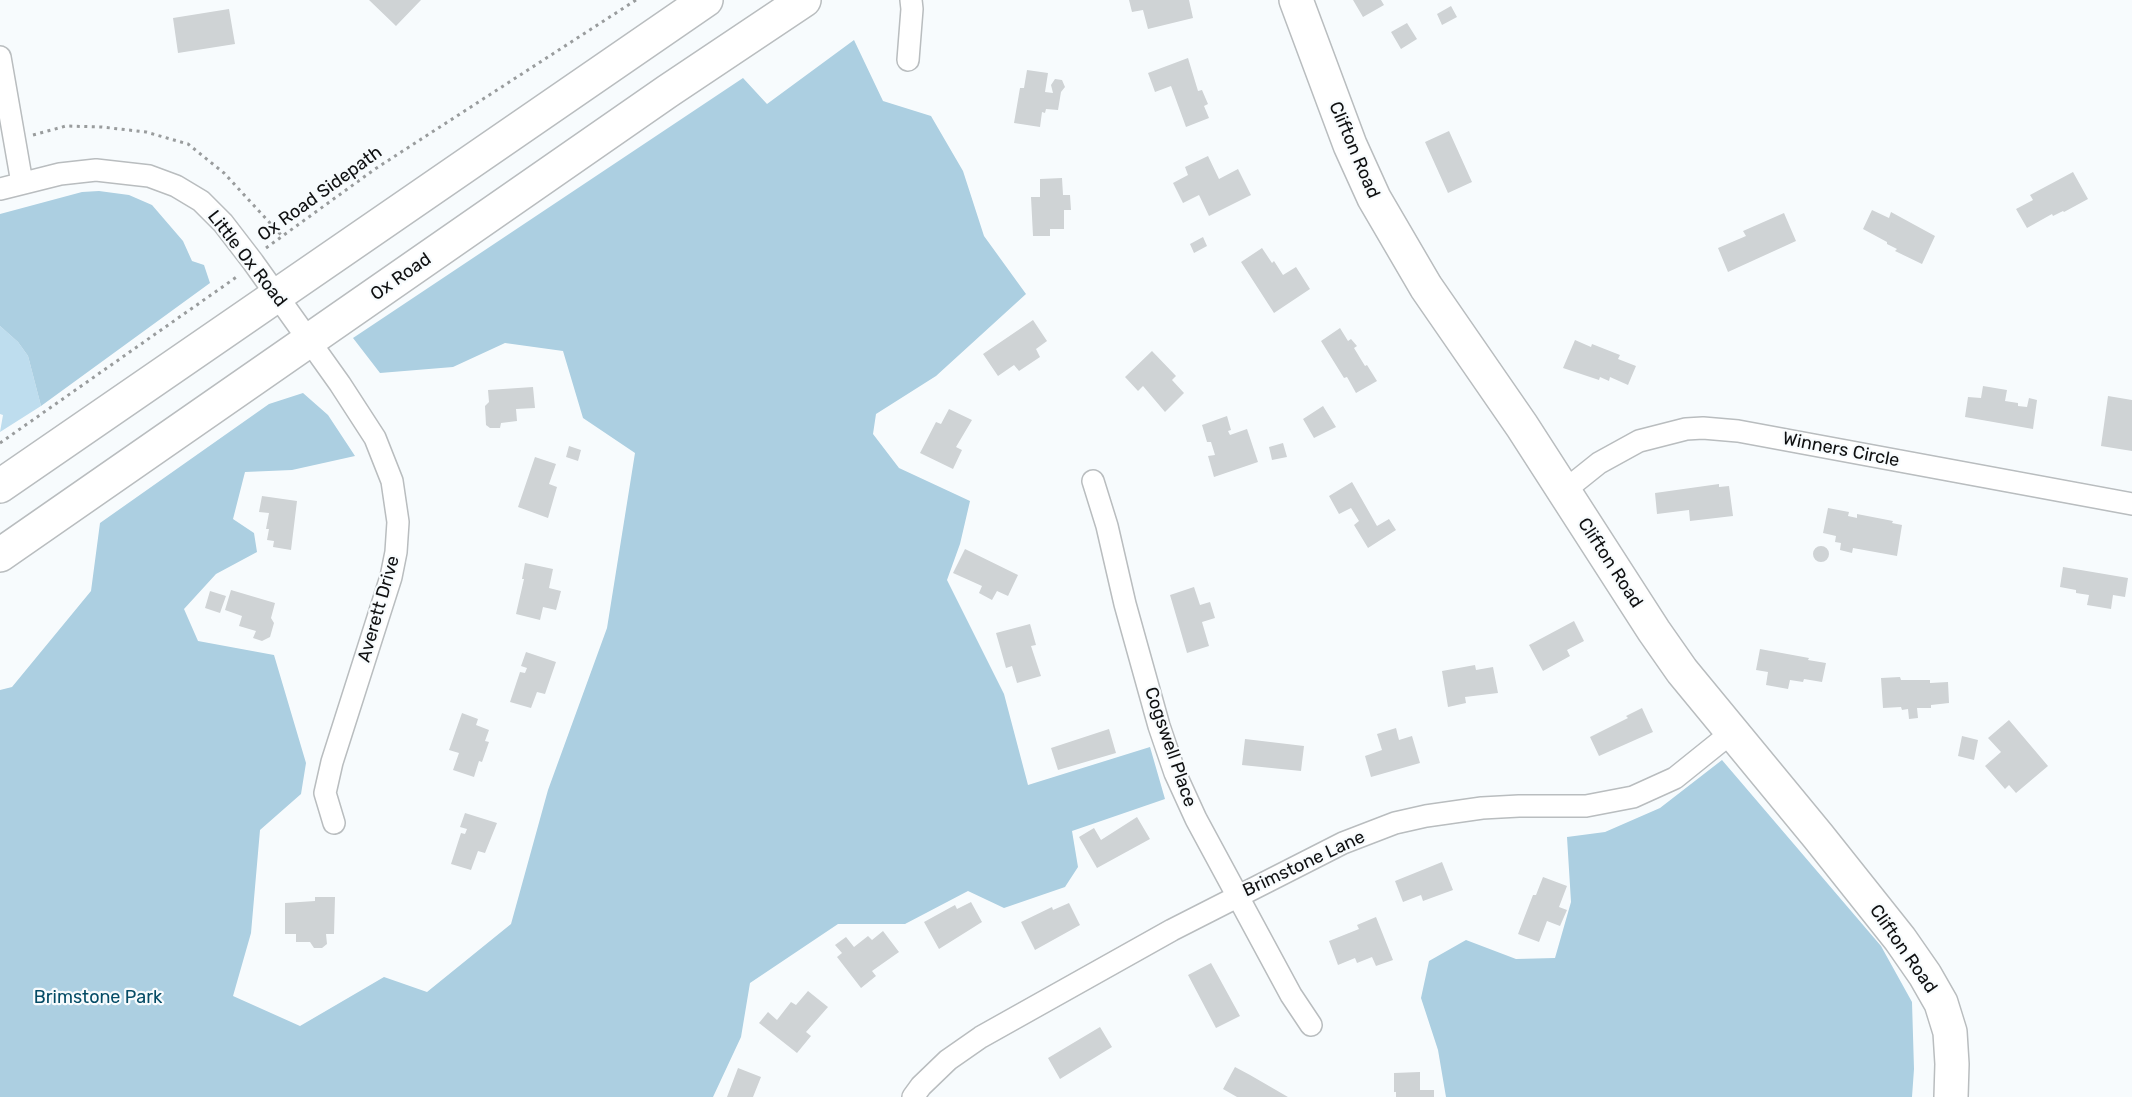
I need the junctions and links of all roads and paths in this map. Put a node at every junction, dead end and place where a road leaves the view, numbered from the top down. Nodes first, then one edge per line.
1 (636, 0) edge
2 (706, 0) edge
3 (804, 0) edge
4 (911, 0) edge
5 (1296, 0) edge
6 (0, 57) edge
7 (908, 60) dead end
8 (16, 145) junction
9 (22, 183) junction
10 (0, 189) edge
11 (282, 236) junction
12 (252, 262) junction
13 (276, 295) junction
14 (309, 341) junction
15 (0, 443) edge
16 (1093, 482) dead end
17 (0, 486) edge
18 (1564, 490) junction
19 (2132, 504) edge
20 (0, 555) edge
21 (1731, 733) junction
22 (334, 823) dead end
23 (1239, 895) junction
24 (1311, 1025) dead end
25 (913, 1097) edge
26 (1951, 1097) edge

1 - 11 path, Ox Road Sidepath
2 - 13 main road
3 - 14 main road, Ox Road
4 - 7 street
5 - 18 main road, Clifton Road
6 - 8 street
8 - 9 street
8 - 11 path
9 - 10 street, Little Ox Road
9 - 12 street, Little Ox Road
11 - 12 path, Ox Road Sidepath
12 - 13 street, Little Ox Road
12 - 15 path, Ox Road Sidepath
13 - 14 street, Little Ox Road
13 - 17 main road
14 - 20 main road, Ox Road
14 - 22 street, Averett Drive
16 - 23 street, Cogswell Place
18 - 19 street, Winners Circle
18 - 21 main road, Clifton Road
21 - 23 street, Brimstone Lane
21 - 26 main road, Clifton Road
23 - 24 street, Cogswell Place
23 - 25 street, Brimstone Lane

